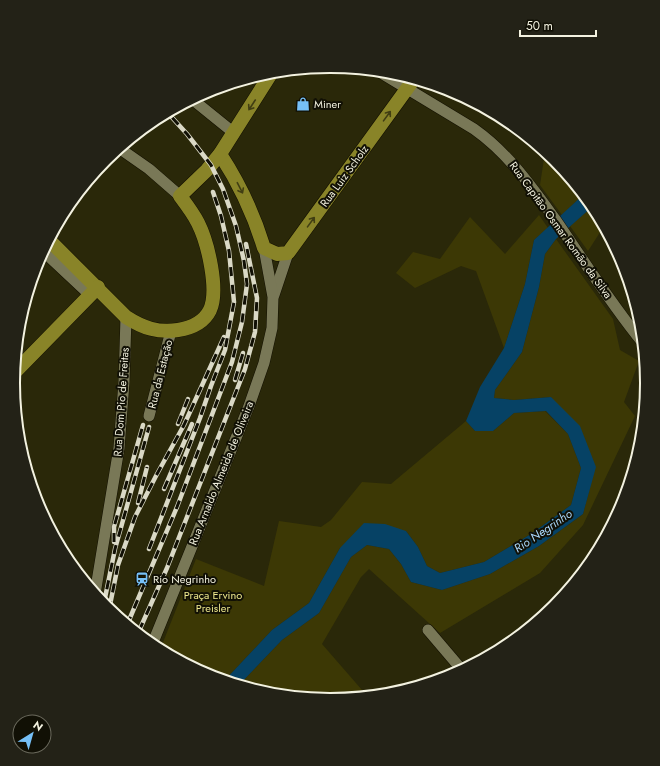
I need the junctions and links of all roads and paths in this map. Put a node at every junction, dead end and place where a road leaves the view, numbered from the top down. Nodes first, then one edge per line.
1 (267, 80) edge
2 (411, 84) edge
3 (197, 103) edge
4 (234, 133) junction
5 (124, 152) edge
6 (220, 154) junction
7 (180, 196) junction
8 (53, 244) edge
9 (264, 248) junction
10 (288, 253) junction
11 (48, 255) edge
12 (94, 292) junction
13 (273, 297) junction
14 (126, 317) junction
15 (171, 331) junction
16 (635, 333) edge
17 (21, 366) edge
18 (150, 416) dead end
19 (96, 586) edge
20 (428, 630) dead end
21 (155, 639) edge
22 (458, 665) edge

1 -> 4 main road
10 -> 2 main road, Rua Luiz Scholz
2 - 16 street, Rua Capitão Osmar Romão da Silva
3 - 4 street
4 - 6 main road
5 - 7 street
6 - 7 main road
6 -> 9 main road, Rua Arnaldo Almeida de Oliveira
7 - 15 main road
8 - 12 main road
9 - 10 main road
9 - 13 street, Rua Arnaldo Almeida de Oliveira
10 - 13 street, Rua Arnaldo Almeida de Oliveira
11 - 12 street
12 - 14 main road
12 - 17 main road
13 - 21 street, Rua Arnaldo Almeida de Oliveira
14 - 15 main road
14 - 19 street, Rua Dom Pio de Freitas
15 - 18 street, Rua da Estação
20 - 22 street

